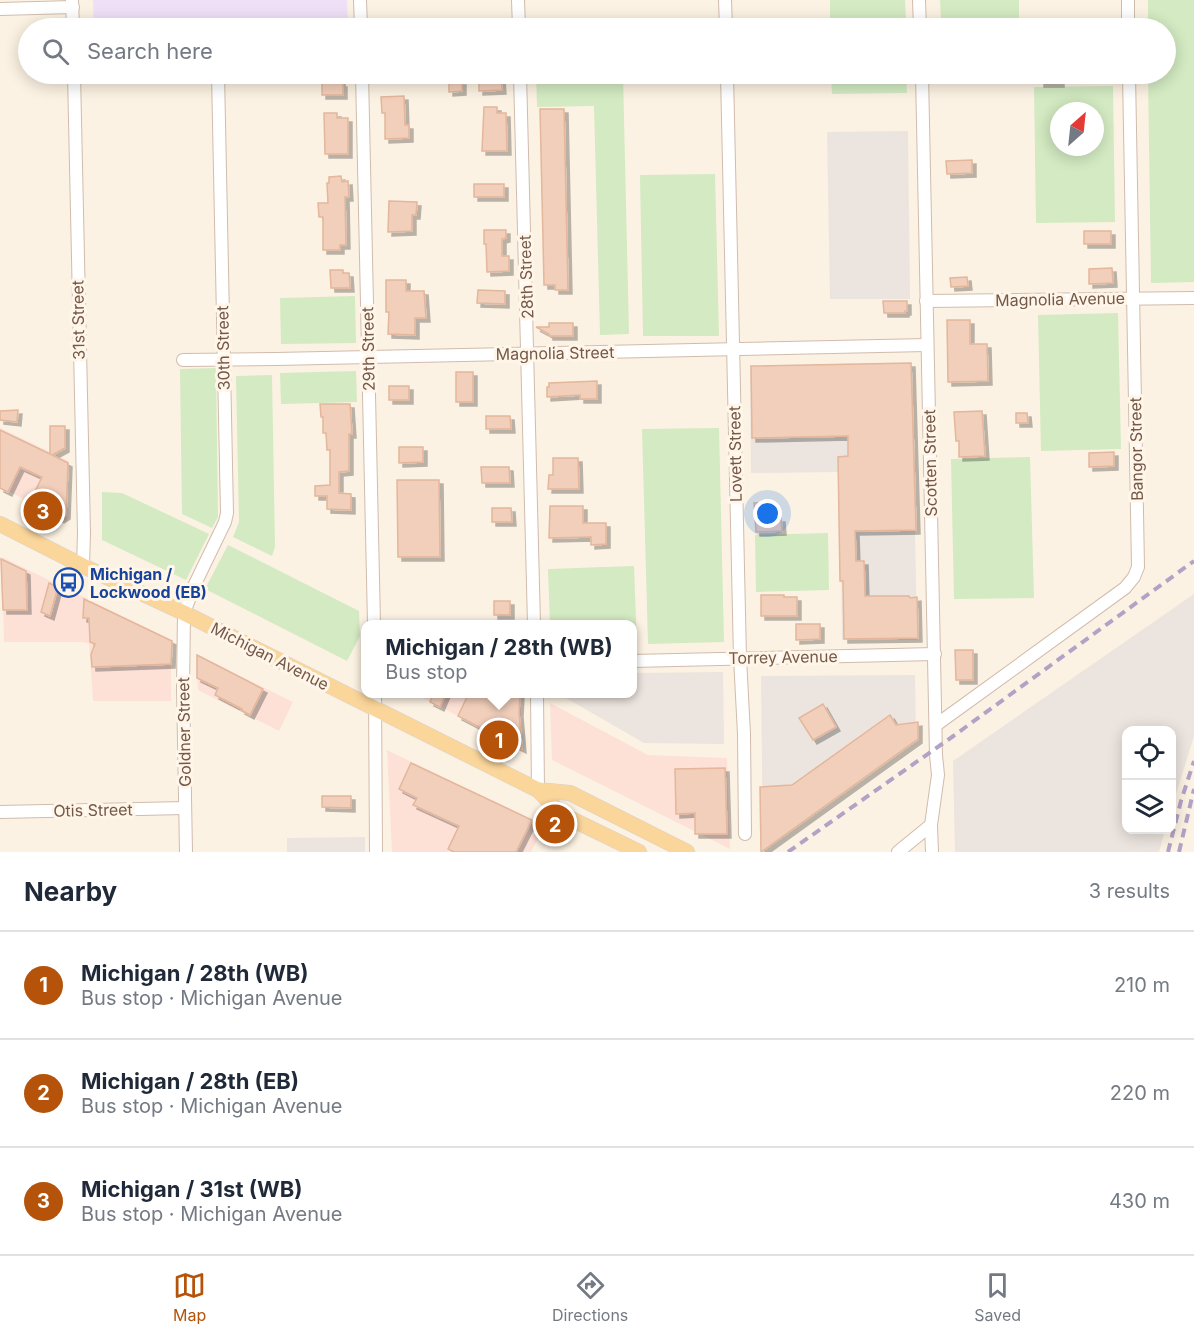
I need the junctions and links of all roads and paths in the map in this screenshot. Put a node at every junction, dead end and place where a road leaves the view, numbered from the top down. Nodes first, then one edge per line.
1 (360, 0) edge
2 (518, 0) edge
3 (725, 0) edge
4 (920, 0) edge
5 (1128, 0) edge
6 (72, 4) edge
7 (0, 9) edge
8 (361, 18) edge
9 (519, 18) edge
10 (726, 18) edge
11 (921, 18) edge
12 (1128, 18) edge
13 (74, 84) edge
14 (218, 84) edge
15 (362, 84) edge
16 (520, 84) edge
17 (727, 84) edge
18 (922, 84) edge
19 (1129, 84) edge
20 (1134, 298) junction
21 (1194, 298) edge
22 (926, 301) junction
23 (927, 345) junction
24 (733, 349) junction
25 (528, 353) junction
26 (369, 357) junction
27 (223, 359) junction
28 (183, 360) dead end
29 (0, 524) edge
30 (83, 566) junction
31 (184, 613) junction
32 (374, 620) edge
33 (534, 620) edge
34 (934, 654) junction
35 (740, 658) junction
36 (637, 661) edge
37 (361, 695) edge
38 (537, 698) edge
39 (375, 701) edge
40 (936, 725) junction
41 (538, 790) junction
42 (185, 808) junction
43 (0, 812) edge
44 (931, 825) junction
45 (745, 834) dead end
46 (186, 852) edge
47 (376, 852) edge
48 (639, 852) edge
49 (687, 852) edge
50 (898, 852) edge
51 (932, 852) edge

1 - 8 street
2 - 9 street
3 - 10 street
4 - 11 street
5 - 12 street
6 - 7 street
13 - 30 street, 31st Street
14 - 27 street, 30th Street
15 - 26 street, 29th Street
16 - 25 street, 28th Street
17 - 24 street, Lovett Street
18 - 22 street, Scotten Street
19 - 20 street, Bangor Street
20 - 21 street, Magnolia Avenue
20 - 22 street, Magnolia Avenue
20 - 40 street, Bangor Street
22 - 23 street, Scotten Street
23 - 24 street, Magnolia Street
23 - 34 street, Scotten Street
24 - 25 street, Magnolia Street
24 - 35 street, Lovett Street
25 - 26 street, Magnolia Street
25 - 33 street, 28th Street
26 - 27 street, Magnolia Street
26 - 32 street, 29th Street
27 - 28 street, Magnolia Street
27 - 31 street, 30th Street
29 - 30 main road, Michigan Avenue
30 - 31 main road, Michigan Avenue
31 - 37 main road, Michigan Avenue
31 - 42 street, Goldner Street
34 - 35 street, Torrey Avenue
34 - 40 street, Scotten Street
35 - 36 street, Torrey Avenue
35 - 45 street, Lovett Street
38 - 41 street
39 - 41 main road, Michigan Avenue
39 - 47 street
40 - 44 street, Scotten Street
41 - 48 main road, Michigan Avenue
41 - 49 main road, Michigan Avenue
42 - 43 street, Otis Street
42 - 46 street, Goldner Street
44 - 50 street
44 - 51 street, Scotten Street

